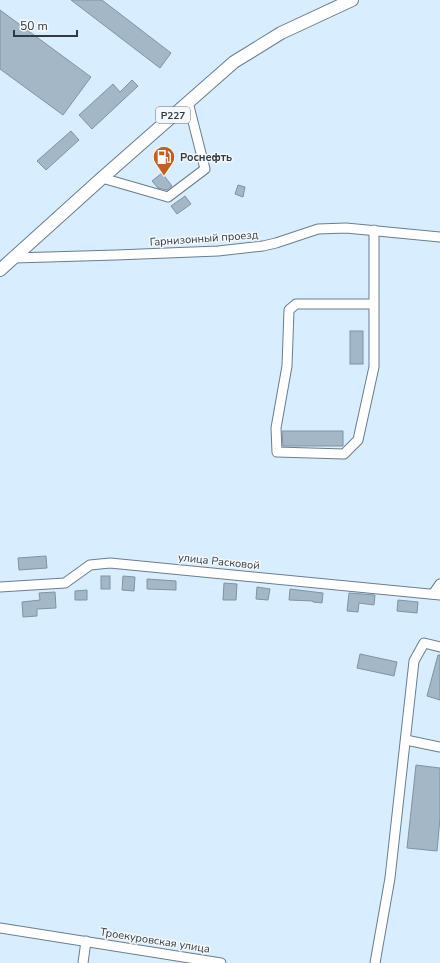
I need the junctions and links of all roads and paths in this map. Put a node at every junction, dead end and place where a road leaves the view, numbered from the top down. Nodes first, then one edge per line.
1 (352, 0) edge
2 (188, 102) junction
3 (102, 178) junction
4 (374, 230) junction
5 (440, 237) edge
6 (14, 258) junction
7 (0, 270) edge
8 (373, 304) junction
9 (440, 584) edge
10 (0, 588) edge
11 (437, 594) edge
12 (440, 647) edge
13 (406, 740) junction
14 (440, 747) edge
15 (0, 928) edge
16 (86, 941) junction
17 (83, 963) edge
18 (220, 963) edge
19 (375, 963) edge

1 - 2 main road, Р227
2 - 3 main road, Р227
2 - 3 street
3 - 6 main road, Р227
4 - 5 street, Гарнизонный проезд
4 - 6 street, Гарнизонный проезд
4 - 8 street
6 - 7 main road, Р227
8 - 8 street
9 - 11 street
10 - 11 street, улица Расковой
12 - 13 street
13 - 14 street
13 - 19 street
15 - 16 street, Троекуровская улица
16 - 17 street, Троекуровская улица
16 - 18 street, Троекуровская улица

